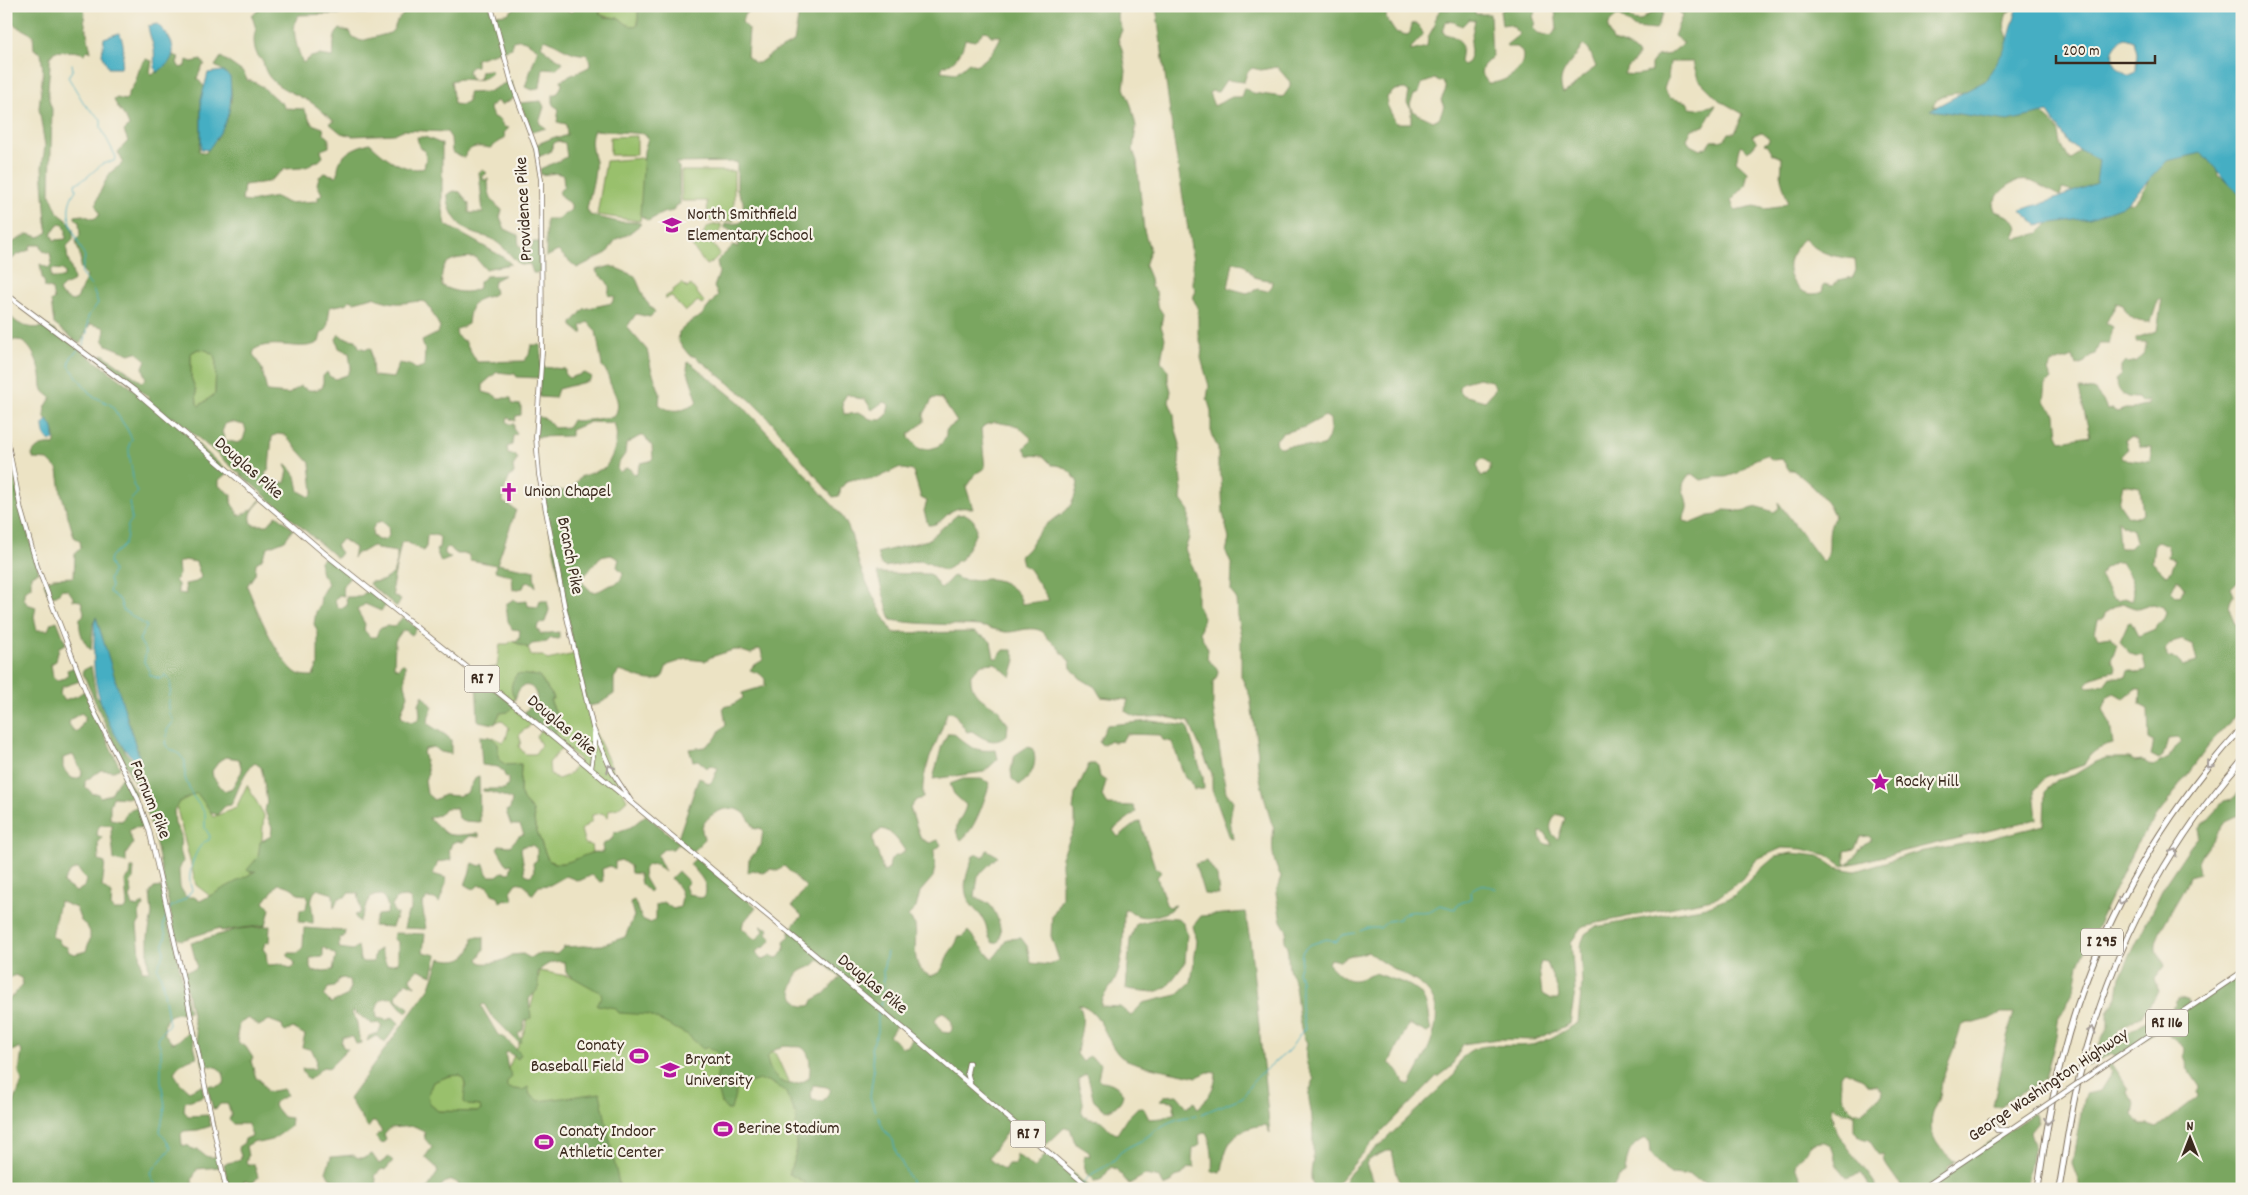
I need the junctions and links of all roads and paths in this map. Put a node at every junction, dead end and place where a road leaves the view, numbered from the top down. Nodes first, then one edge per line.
1 (491, 6) edge
2 (6, 294) edge
3 (542, 328) joint
4 (6, 434) edge
5 (593, 728) junction
6 (2242, 728) edge
7 (2242, 760) edge
8 (591, 770) junction
9 (632, 804) junction
10 (2242, 972) edge
11 (969, 1063) dead end
12 (972, 1086) junction
13 (1990, 1120) dead end
14 (2008, 1130) junction
15 (226, 1189) edge
16 (1091, 1189) edge
17 (1922, 1189) edge
18 (2038, 1189) edge
19 (2059, 1189) edge

1 - 3 main road, Providence Pike
2 - 8 main road, Douglas Pike / RI 7
3 - 5 main road, Branch Pike
4 - 15 main road, Farnum Pike
5 - 8 main road, Branch Pike
9 -> 5 main road, Branch Pike
6 -> 18 highway, I 295
19 -> 7 highway, I 295
8 - 9 main road, Douglas Pike / RI 7
9 - 12 main road, Douglas Pike / RI 7
10 - 14 main road, George Washington Highway / RI 116, bridge
11 - 12 main road
12 - 16 main road, Douglas Pike / RI 7
13 - 14 main road
14 - 17 main road, George Washington Highway / RI 116

